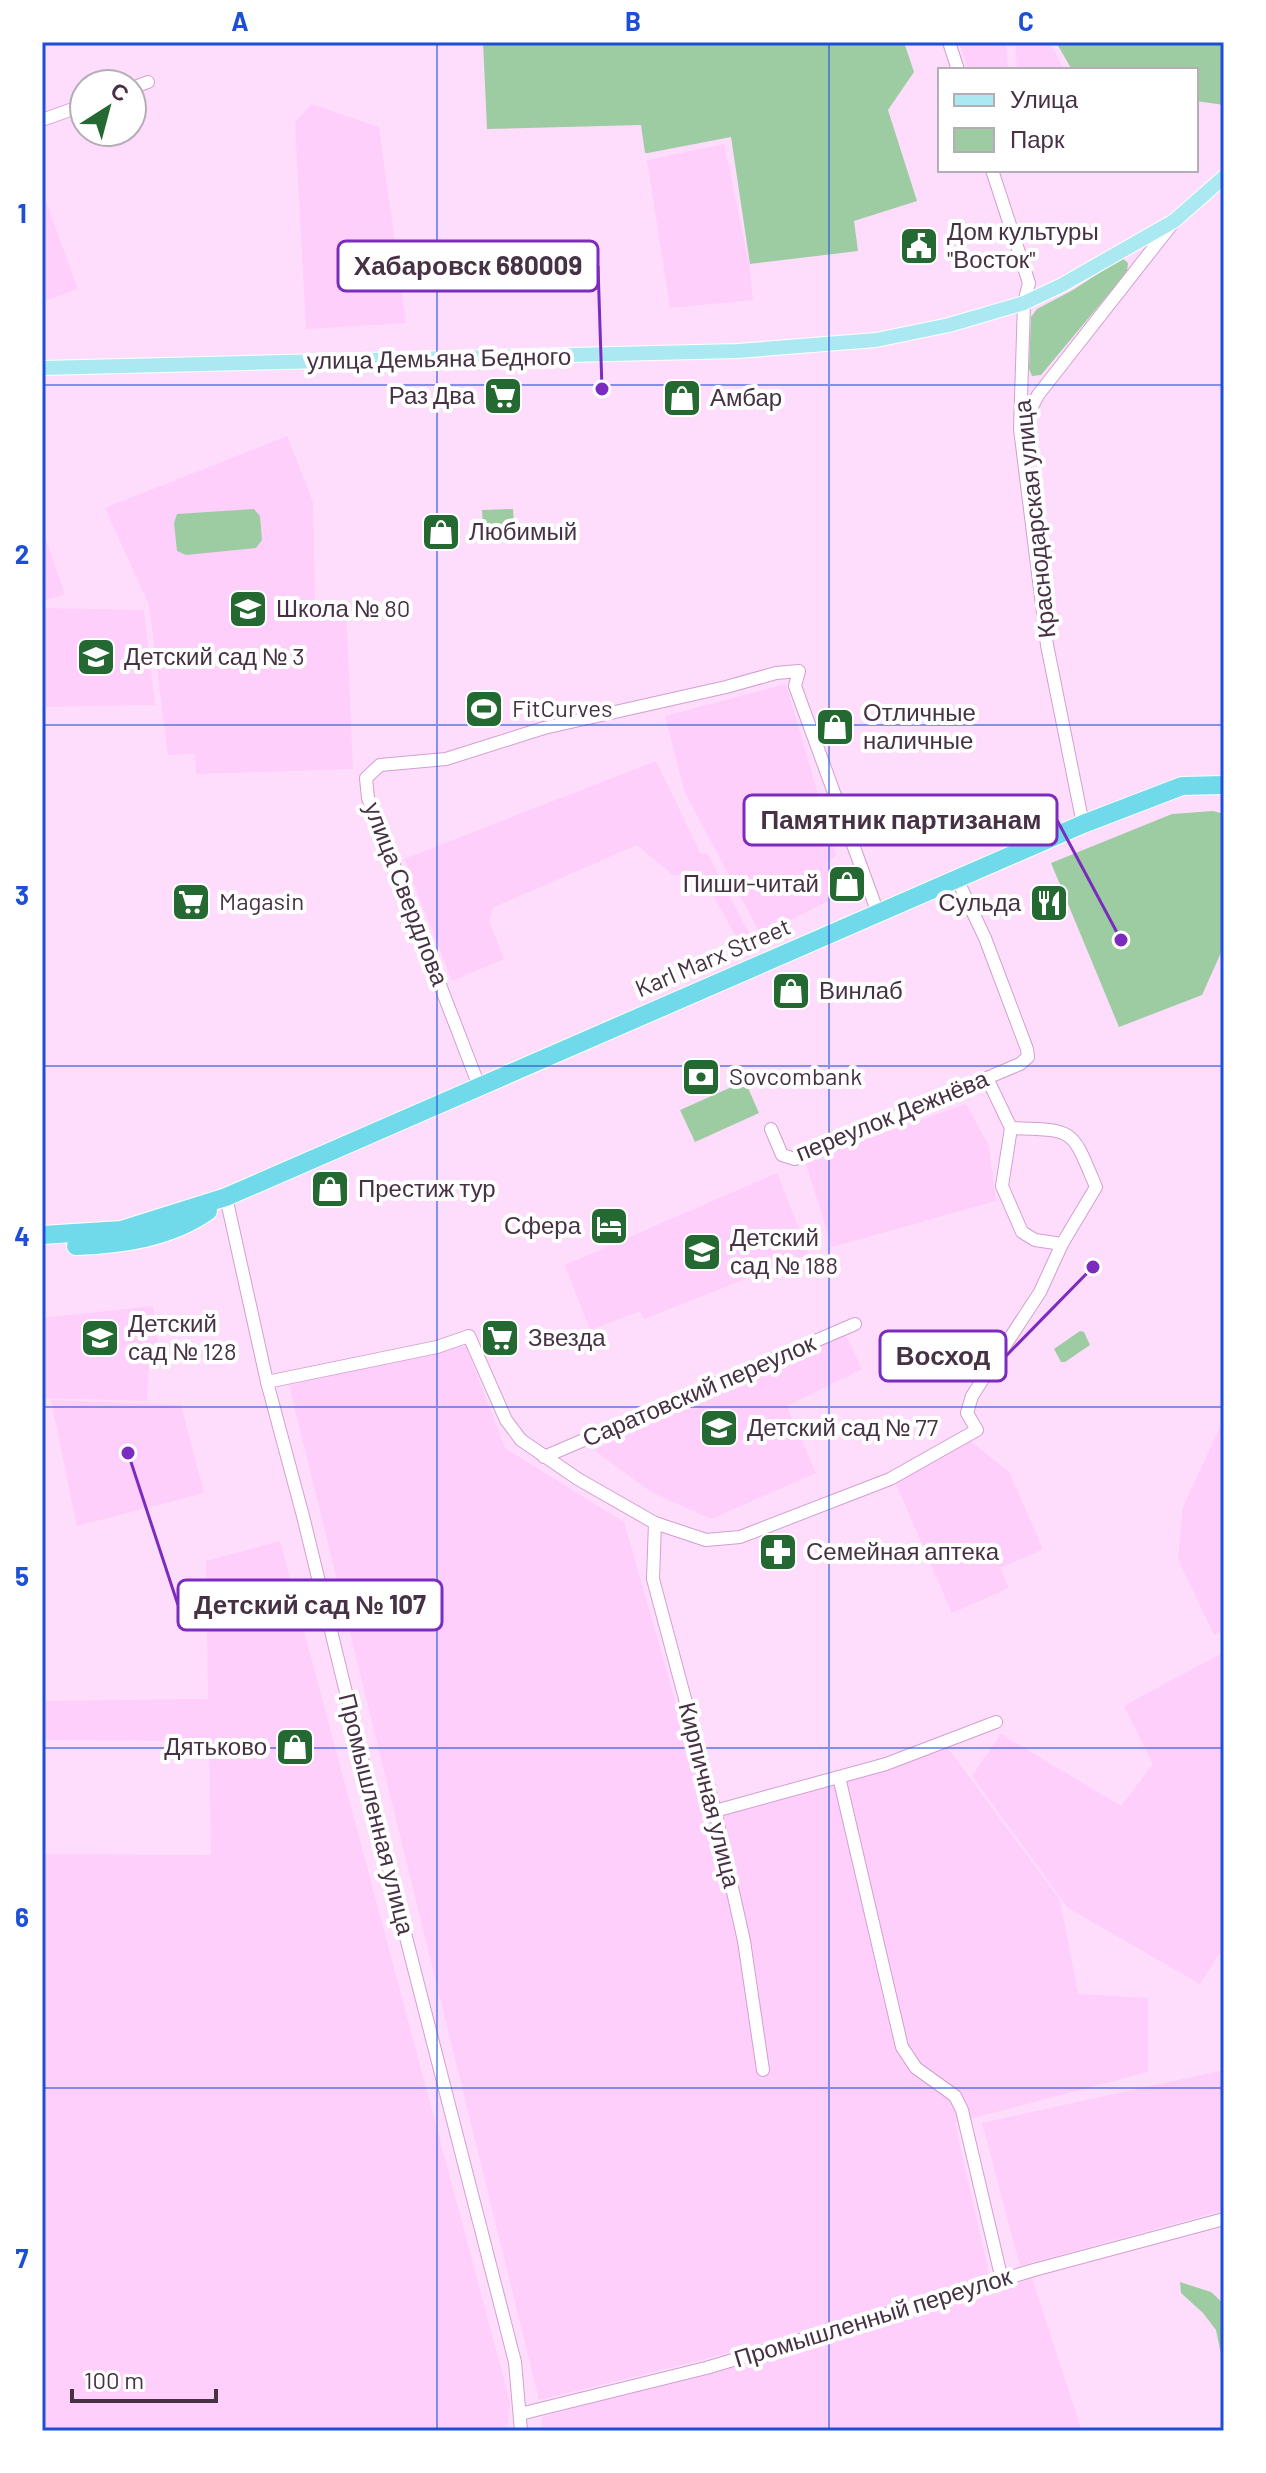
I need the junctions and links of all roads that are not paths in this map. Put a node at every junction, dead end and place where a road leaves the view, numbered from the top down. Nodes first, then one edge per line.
1 (949, 42) edge
2 (957, 68) edge
3 (68, 111) edge
4 (42, 120) edge
5 (993, 172) edge
6 (1224, 177) edge
7 (1174, 221) junction
8 (1024, 303) junction
9 (42, 368) edge
10 (1020, 429) junction
11 (1224, 785) edge
12 (1083, 824) junction
13 (957, 879) junction
14 (878, 913) junction
15 (987, 1078) junction
16 (479, 1086) junction
17 (1011, 1128) junction
18 (771, 1129) dead end
19 (226, 1197) junction
20 (42, 1235) edge
21 (1062, 1244) junction
22 (42, 1247) edge
23 (855, 1324) dead end
24 (267, 1382) junction
25 (544, 1457) junction
26 (655, 1523) junction
27 (996, 1722) dead end
28 (839, 1777) junction
29 (715, 1811) junction
30 (763, 2070) dead end
31 (1224, 2219) edge
32 (1002, 2280) junction
33 (520, 2414) junction
34 (521, 2431) edge

1 - 2 street
3 - 4 street
5 - 8 street, Краснодарская улица
6 - 7 main road
7 - 8 main road
7 - 10 street
8 - 9 main road, улица Демьяна Бедного
8 - 10 street, Краснодарская улица
10 - 12 street, Краснодарская улица
11 - 12 highway, Karl Marx Street
12 - 13 highway, Karl Marx Street
13 - 14 highway, Karl Marx Street
13 - 15 street, переулок Дежнёва
14 - 16 highway, Karl Marx Street
14 - 16 street, улица Свердлова
15 - 17 street
15 - 18 street, переулок Дежнёва
16 - 19 highway, Karl Marx Street
17 - 21 street
17 - 21 street
19 - 20 highway, Karl Marx Street
19 - 22 highway, Karl Marx Street
19 - 24 street, Промышленная улица
21 - 26 street
23 - 25 street, Саратовский переулок
24 - 25 street
24 - 33 street, Промышленная улица
25 - 26 street
26 - 29 street, Кирпичная улица
27 - 28 street
28 - 29 street
28 - 32 street
29 - 30 street, Кирпичная улица
31 - 32 street, Промышленный переулок
32 - 33 street, Промышленный переулок
33 - 34 street, Промышленная улица

